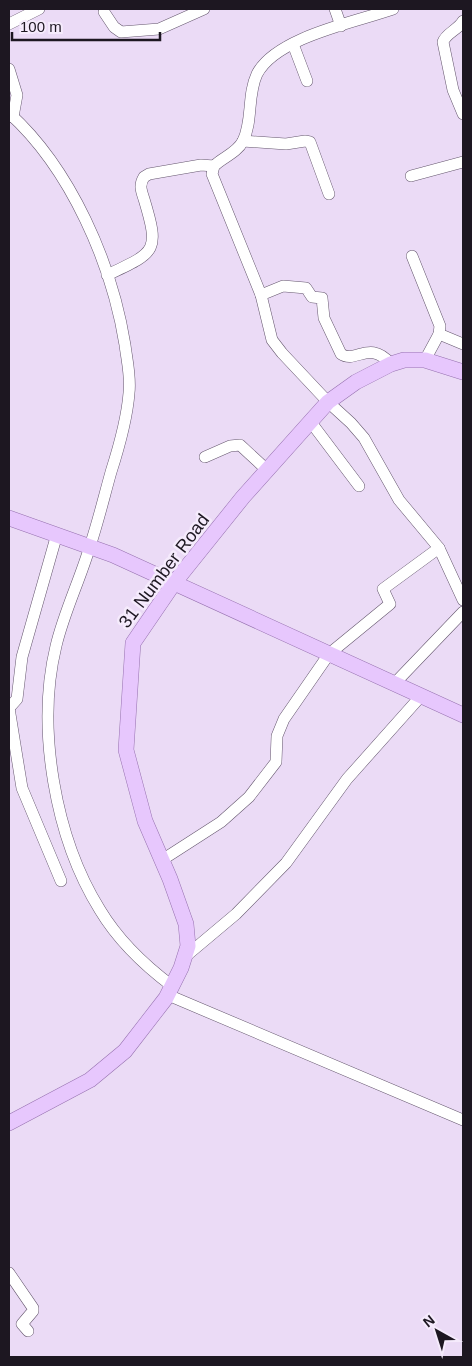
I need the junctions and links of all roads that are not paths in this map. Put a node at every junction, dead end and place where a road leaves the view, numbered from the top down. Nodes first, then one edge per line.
1 (40, 9) edge
2 (204, 9) edge
3 (335, 9) edge
4 (393, 9) edge
5 (104, 12) dead end
6 (463, 21) edge
7 (9, 24) edge
8 (341, 26) junction
9 (293, 44) junction
10 (9, 69) edge
11 (307, 81) dead end
12 (463, 114) edge
13 (11, 115) edge
14 (243, 141) junction
15 (463, 162) edge
16 (214, 166) junction
17 (410, 176) dead end
18 (329, 194) dead end
19 (412, 256) dead end
20 (107, 275) junction
21 (261, 295) junction
22 (439, 334) junction
23 (463, 344) edge
24 (425, 360) junction
25 (391, 364) junction
26 (463, 372) edge
27 (328, 402) junction
28 (310, 421) junction
29 (205, 457) dead end
30 (267, 470) junction
31 (359, 486) dead end
32 (9, 518) edge
33 (59, 535) junction
34 (89, 545) junction
35 (438, 548) junction
36 (174, 583) junction
37 (463, 600) edge
38 (463, 612) edge
39 (329, 654) junction
40 (395, 683) junction
41 (421, 696) junction
42 (9, 708) edge
43 (463, 715) edge
44 (162, 860) junction
45 (61, 881) dead end
46 (186, 956) junction
47 (167, 996) junction
48 (463, 1120) edge
49 (9, 1123) edge
50 (9, 1273) edge
51 (28, 1331) dead end

1 - 7 street
2 - 5 street
3 - 8 street
4 - 8 street
6 - 12 street
8 - 9 street
9 - 11 street
9 - 14 street
10 - 13 street
13 - 20 street
14 - 16 street
14 - 18 street
15 - 17 street
16 - 20 street
16 - 21 street
19 - 22 street
20 - 34 street
21 - 25 street
21 - 27 street
22 - 23 street
22 - 24 street
24 - 25 main road, 31 Number Road
24 - 26 main road, 31 Number Road
25 - 27 main road, 31 Number Road
27 - 28 main road, 31 Number Road
27 - 35 street
28 - 30 main road, 31 Number Road
28 - 31 street
29 - 30 street
30 - 36 main road, 31 Number Road
32 - 33 main road
33 - 34 main road
33 - 42 street
34 - 36 main road
34 - 47 street
35 - 37 street
35 - 39 street
36 - 39 main road
36 - 44 main road, 31 Number Road
38 - 40 street
39 - 40 main road
39 - 44 street
40 - 41 main road
41 - 43 main road
41 - 46 street
42 - 45 street
44 - 46 main road, 31 Number Road
46 - 47 main road, 31 Number Road
47 - 48 street
47 - 49 main road, 31 Number Road
50 - 51 street

